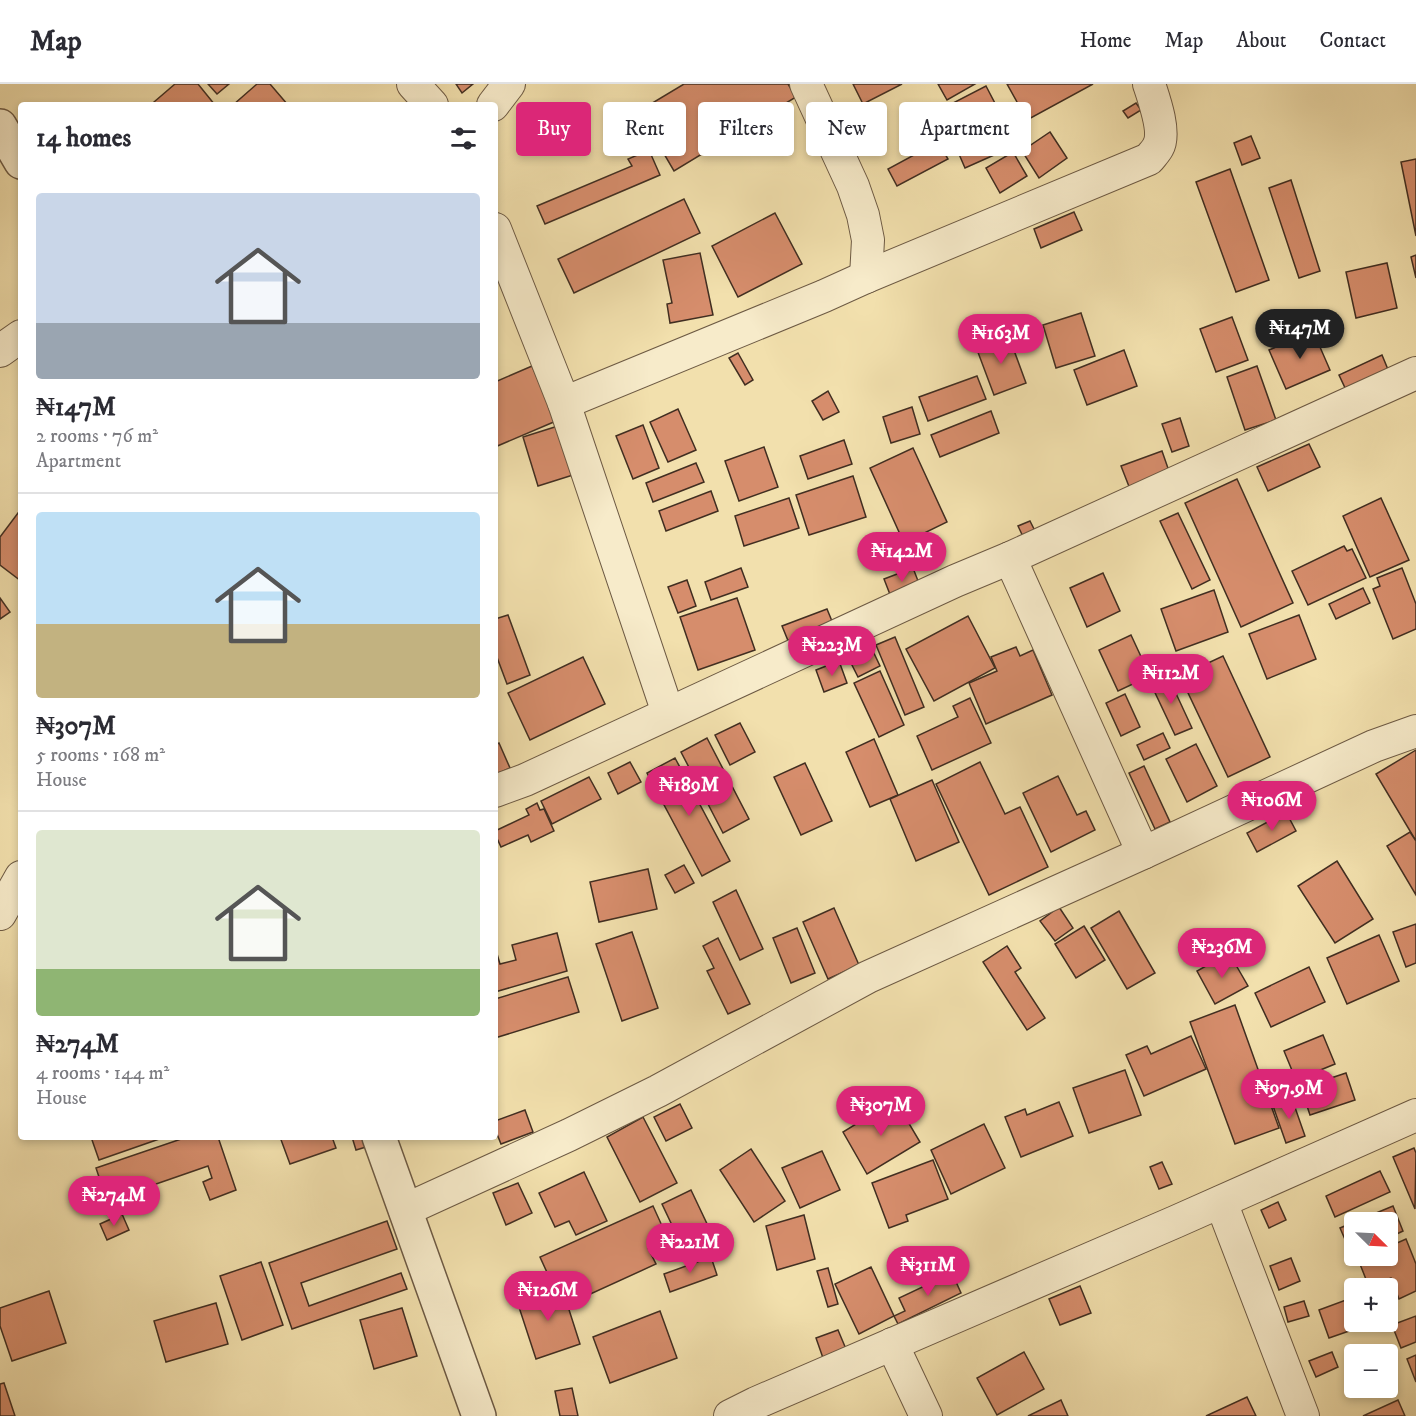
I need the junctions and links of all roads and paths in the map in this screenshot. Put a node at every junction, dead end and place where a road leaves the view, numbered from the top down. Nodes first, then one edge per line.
1 (413, 84) edge
2 (509, 84) edge
3 (806, 84) edge
4 (1149, 84) edge
5 (429, 102) edge
6 (496, 102) edge
7 (0, 126) edge
8 (18, 157) edge
9 (498, 237) edge
10 (866, 277) junction
11 (18, 338) edge
12 (0, 351) edge
13 (1416, 373) edge
14 (564, 403) junction
15 (1010, 558) junction
16 (668, 713) junction
17 (1416, 731) edge
18 (498, 790) edge
19 (1143, 853) junction
20 (18, 882) edge
21 (0, 914) edge
22 (1416, 1115) edge
23 (380, 1140) edge
24 (1221, 1202) junction
25 (405, 1210) junction
26 (892, 1344) junction
27 (479, 1416) edge
28 (730, 1416) edge
29 (926, 1416) edge
30 (1303, 1416) edge

1 - 5 street
2 - 6 street
3 - 10 street
4 - 10 street
7 - 8 street
9 - 14 street
10 - 14 street
11 - 12 street
13 - 15 street
14 - 16 street
15 - 16 street
15 - 19 street
16 - 18 street
17 - 19 street
19 - 25 street
20 - 21 street
22 - 24 street
23 - 25 street
24 - 26 street
24 - 30 street
25 - 27 street
26 - 28 street
26 - 29 street

